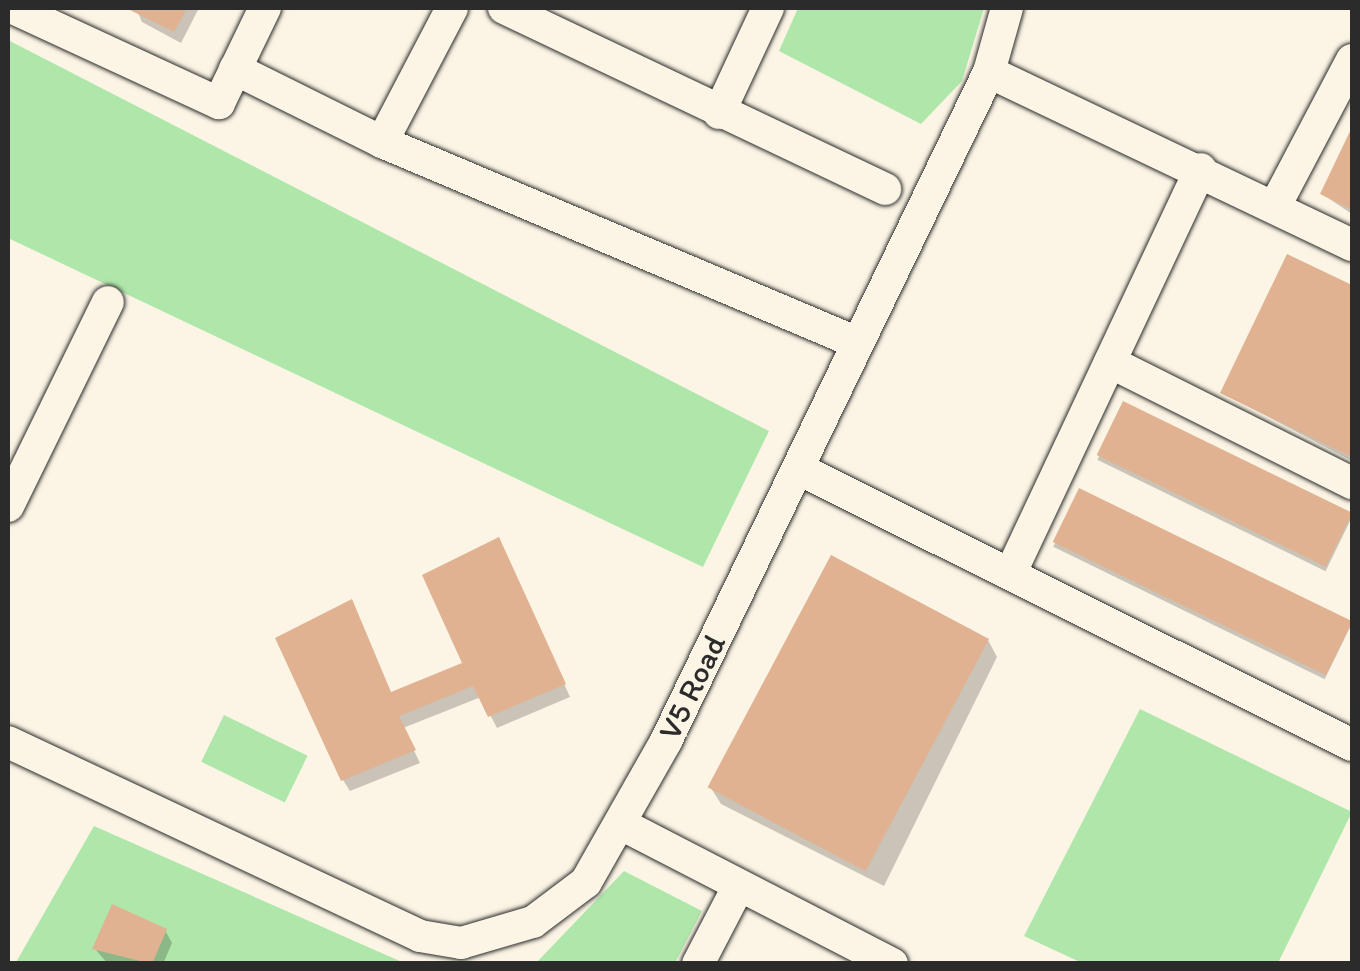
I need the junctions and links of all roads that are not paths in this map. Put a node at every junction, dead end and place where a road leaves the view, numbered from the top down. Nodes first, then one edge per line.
1 (13, 8) edge
2 (265, 8) edge
3 (452, 8) edge
4 (504, 8) edge
5 (768, 8) edge
6 (1007, 8) edge
7 (1352, 60) edge
8 (235, 70) junction
9 (989, 72) junction
10 (719, 113) junction
11 (382, 142) junction
12 (1201, 169) junction
13 (885, 189) dead end
14 (1275, 206) junction
15 (1352, 245) edge
16 (108, 302) dead end
17 (853, 341) junction
18 (1110, 362) junction
19 (799, 469) junction
20 (1352, 483) edge
21 (8, 506) edge
22 (1012, 570) junction
23 (8, 742) edge
24 (1352, 745) edge
25 (622, 824) junction
26 (738, 887) junction
27 (886, 962) edge
28 (698, 964) edge

1 - 8 street
2 - 8 street
3 - 11 street
4 - 10 street
5 - 10 street
6 - 9 street, V5 Road
7 - 14 street
8 - 11 street
9 - 12 street
9 - 17 street, V5 Road
10 - 13 street
11 - 17 street
12 - 14 street
12 - 18 street
14 - 15 street
16 - 21 street
17 - 19 street, V5 Road
18 - 20 street
18 - 22 street
19 - 22 street
19 - 25 street, V5 Road
22 - 24 street
23 - 25 street, V5 Road
25 - 26 street
26 - 27 street
26 - 28 street

